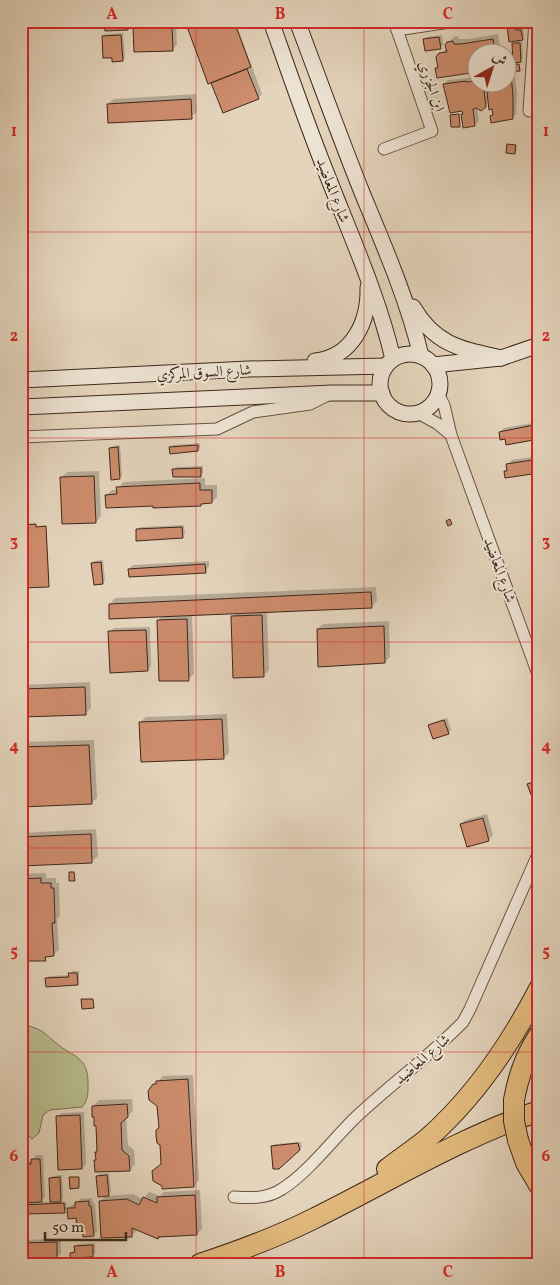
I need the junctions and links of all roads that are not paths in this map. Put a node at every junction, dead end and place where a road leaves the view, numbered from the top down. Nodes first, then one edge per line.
1 (271, 21) edge
2 (297, 21) edge
3 (456, 21) edge
4 (535, 21) edge
5 (396, 26) edge
6 (529, 111) dead end
7 (384, 149) dead end
8 (396, 276) junction
9 (368, 278) junction
10 (539, 345) edge
11 (501, 358) junction
12 (427, 361) junction
13 (390, 363) junction
14 (249, 370) junction
15 (21, 380) edge
16 (332, 393) junction
17 (382, 393) junction
18 (438, 394) junction
19 (21, 407) edge
20 (418, 413) junction
21 (451, 434) junction
22 (21, 437) edge
23 (539, 677) edge
24 (539, 852) edge
25 (539, 989) edge
26 (539, 1035) edge
27 (539, 1112) edge
28 (539, 1185) edge
29 (234, 1197) dead end
30 (352, 1199) junction
31 (200, 1264) edge

1 - 9 street, شارع المعاضيد
2 - 8 street, شارع المعاضيد
3 - 5 street, ابن الجزري
4 - 6 street
5 - 7 street, ابن الجزري
8 - 11 street
8 - 12 street, شارع المعاضيد
9 - 13 street, شارع المعاضيد
9 - 14 street
10 - 11 street
11 - 12 street
12 - 13 street
12 - 18 street
13 - 14 street, شارع السوق المركزي
13 - 17 street
14 - 15 street, شارع السوق المركزي
16 - 17 street, شارع السوق المركزي
16 - 19 street, شارع السوق المركزي
16 - 22 street, شارع السوق المركزي
17 - 20 street
18 - 20 street
18 - 21 street, شارع المعاضيد
20 - 21 street
21 - 23 street, شارع المعاضيد
24 - 29 street, شارع المعاضيد
25 - 30 highway
26 - 28 highway, bridge
27 - 30 highway
30 - 31 highway

